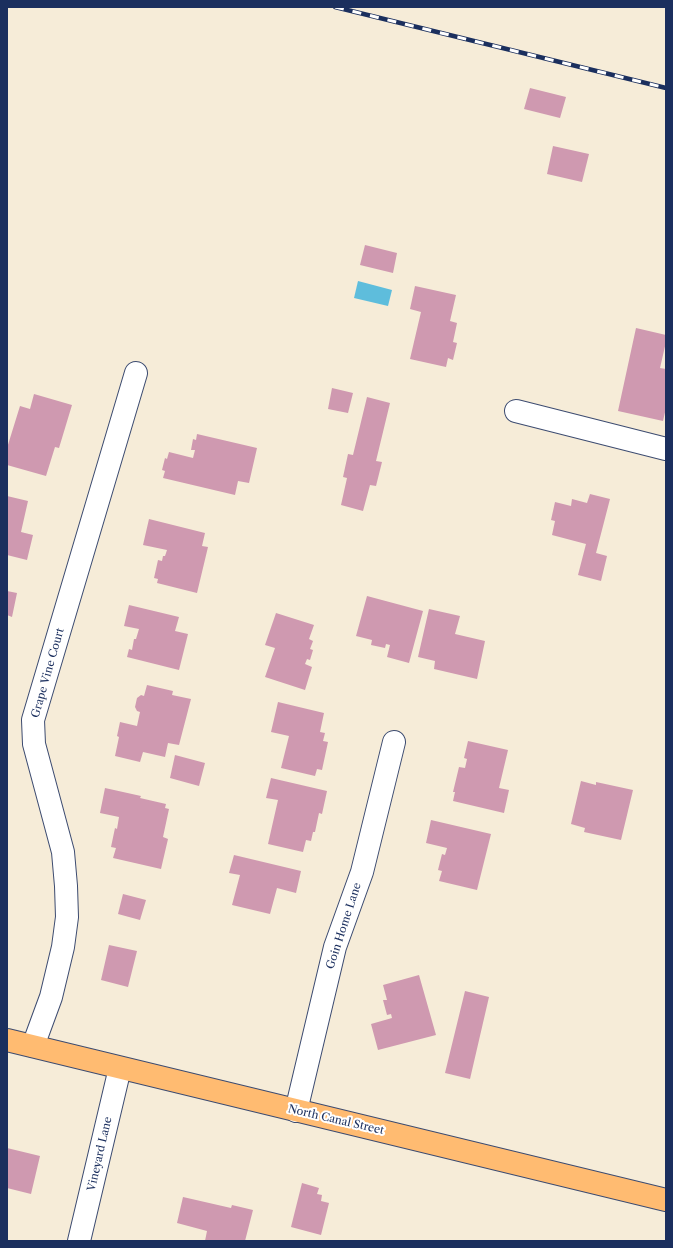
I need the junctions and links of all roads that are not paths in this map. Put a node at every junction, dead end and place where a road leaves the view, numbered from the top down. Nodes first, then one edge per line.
1 (136, 373) dead end
2 (516, 411) dead end
3 (666, 449) edge
4 (394, 742) dead end
5 (7, 1040) edge
6 (33, 1046) junction
7 (120, 1068) junction
8 (296, 1111) junction
9 (666, 1200) edge
10 (79, 1241) edge

1 - 6 street, Grape Vine Court
2 - 3 street
4 - 8 street, Goin Home Lane
5 - 6 main road, North Canal Street
6 - 7 main road, North Canal Street
7 - 8 main road, North Canal Street
7 - 10 street, Vineyard Lane
8 - 9 main road, North Canal Street

